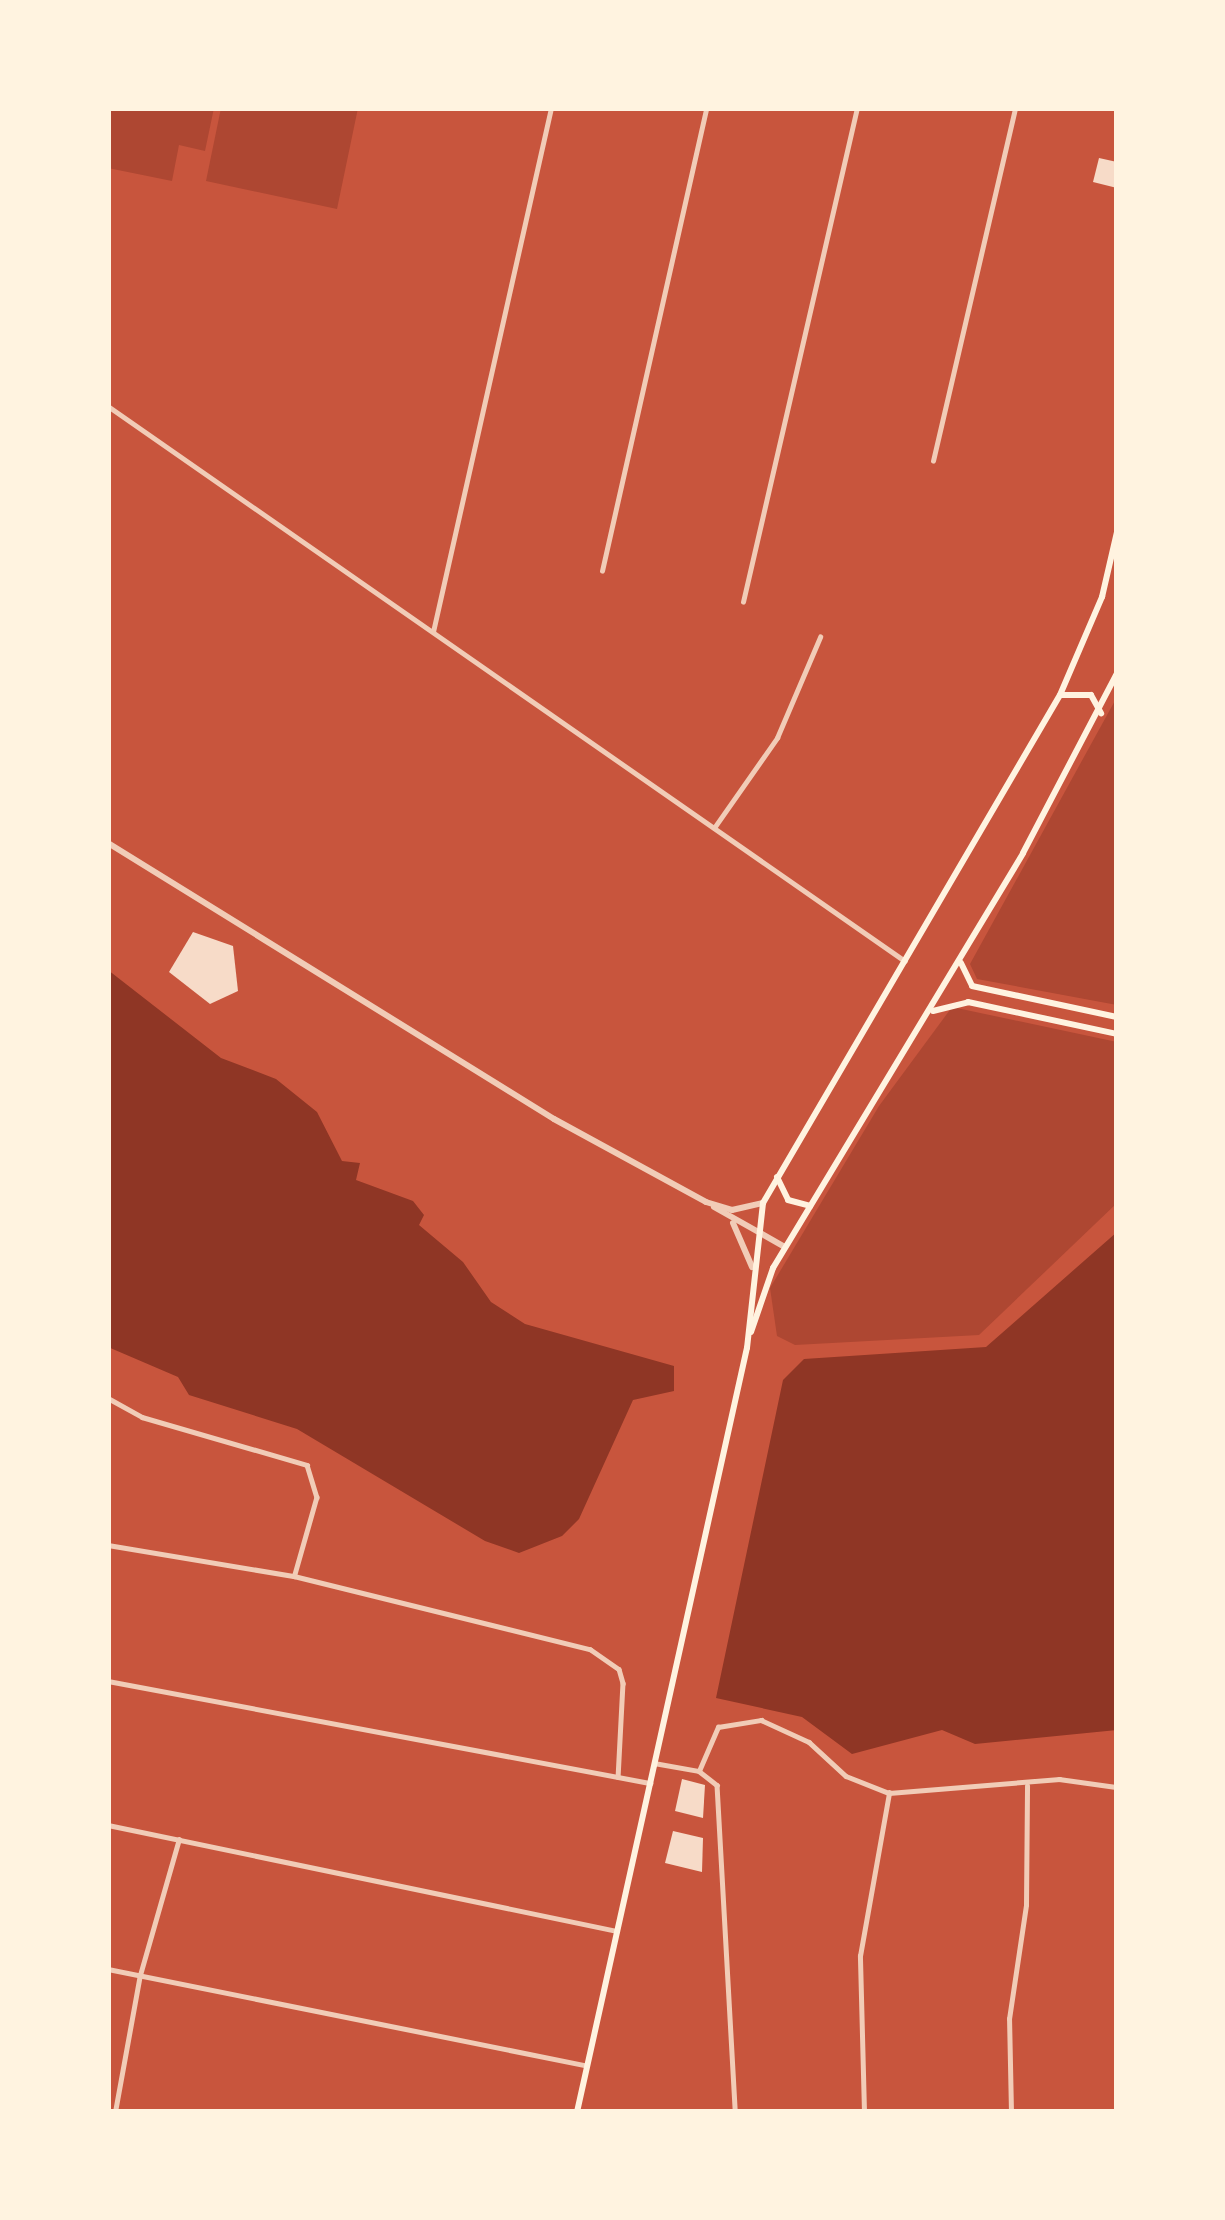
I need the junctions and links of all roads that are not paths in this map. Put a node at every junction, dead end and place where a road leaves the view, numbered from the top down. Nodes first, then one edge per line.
1 (551, 108) edge
2 (706, 108) edge
3 (857, 108) edge
4 (1015, 108) edge
5 (108, 406) edge
6 (933, 461) dead end
7 (1117, 532) edge
8 (602, 571) dead end
9 (742, 602) dead end
10 (433, 632) junction
11 (820, 637) dead end
12 (1117, 674) edge
13 (1060, 695) junction
14 (1101, 713) junction
15 (714, 827) junction
16 (108, 843) edge
17 (962, 958) junction
18 (905, 962) junction
19 (929, 1013) junction
20 (1117, 1017) edge
21 (1117, 1034) edge
22 (777, 1177) junction
23 (706, 1202) junction
24 (763, 1203) junction
25 (810, 1206) junction
26 (732, 1220) junction
27 (756, 1235) junction
28 (786, 1246) junction
29 (752, 1267) junction
30 (747, 1344) junction
31 (108, 1398) edge
32 (108, 1545) edge
33 (294, 1576) junction
34 (108, 1681) edge
35 (654, 1763) junction
36 (699, 1771) junction
37 (618, 1777) junction
38 (650, 1783) junction
39 (1027, 1786) junction
40 (1117, 1787) edge
41 (889, 1792) junction
42 (108, 1826) edge
43 (179, 1840) junction
44 (617, 1931) junction
45 (108, 1969) edge
46 (140, 1975) junction
47 (588, 2066) junction
48 (116, 2112) edge
49 (577, 2112) edge
50 (735, 2112) edge
51 (864, 2112) edge
52 (1011, 2112) edge

1 - 10 street
2 - 8 street
3 - 9 street
4 - 6 street
5 - 10 street
7 - 13 main road
10 - 15 street
11 - 15 street
12 - 14 main road
13 - 14 main road
13 - 18 main road
14 - 17 main road
15 - 18 street
16 - 23 street
17 - 19 main road
17 - 20 main road
18 - 22 main road
19 - 21 main road
19 - 25 main road
22 - 24 main road
22 - 25 main road
23 - 24 street
23 - 26 street
24 - 27 main road
25 - 28 main road
26 - 27 street
26 - 29 street
27 - 28 street
27 - 29 main road
28 - 30 main road
29 - 30 main road
30 - 35 main road
31 - 33 street
32 - 33 street
33 - 37 street
34 - 37 street
35 - 36 street
35 - 38 main road
36 - 41 street
36 - 50 street
37 - 38 street
38 - 44 main road
39 - 40 street
39 - 41 street
39 - 52 street
41 - 51 street
42 - 43 street
43 - 44 street
43 - 46 street
44 - 47 main road
45 - 46 street
46 - 47 street
46 - 48 street
47 - 49 main road

